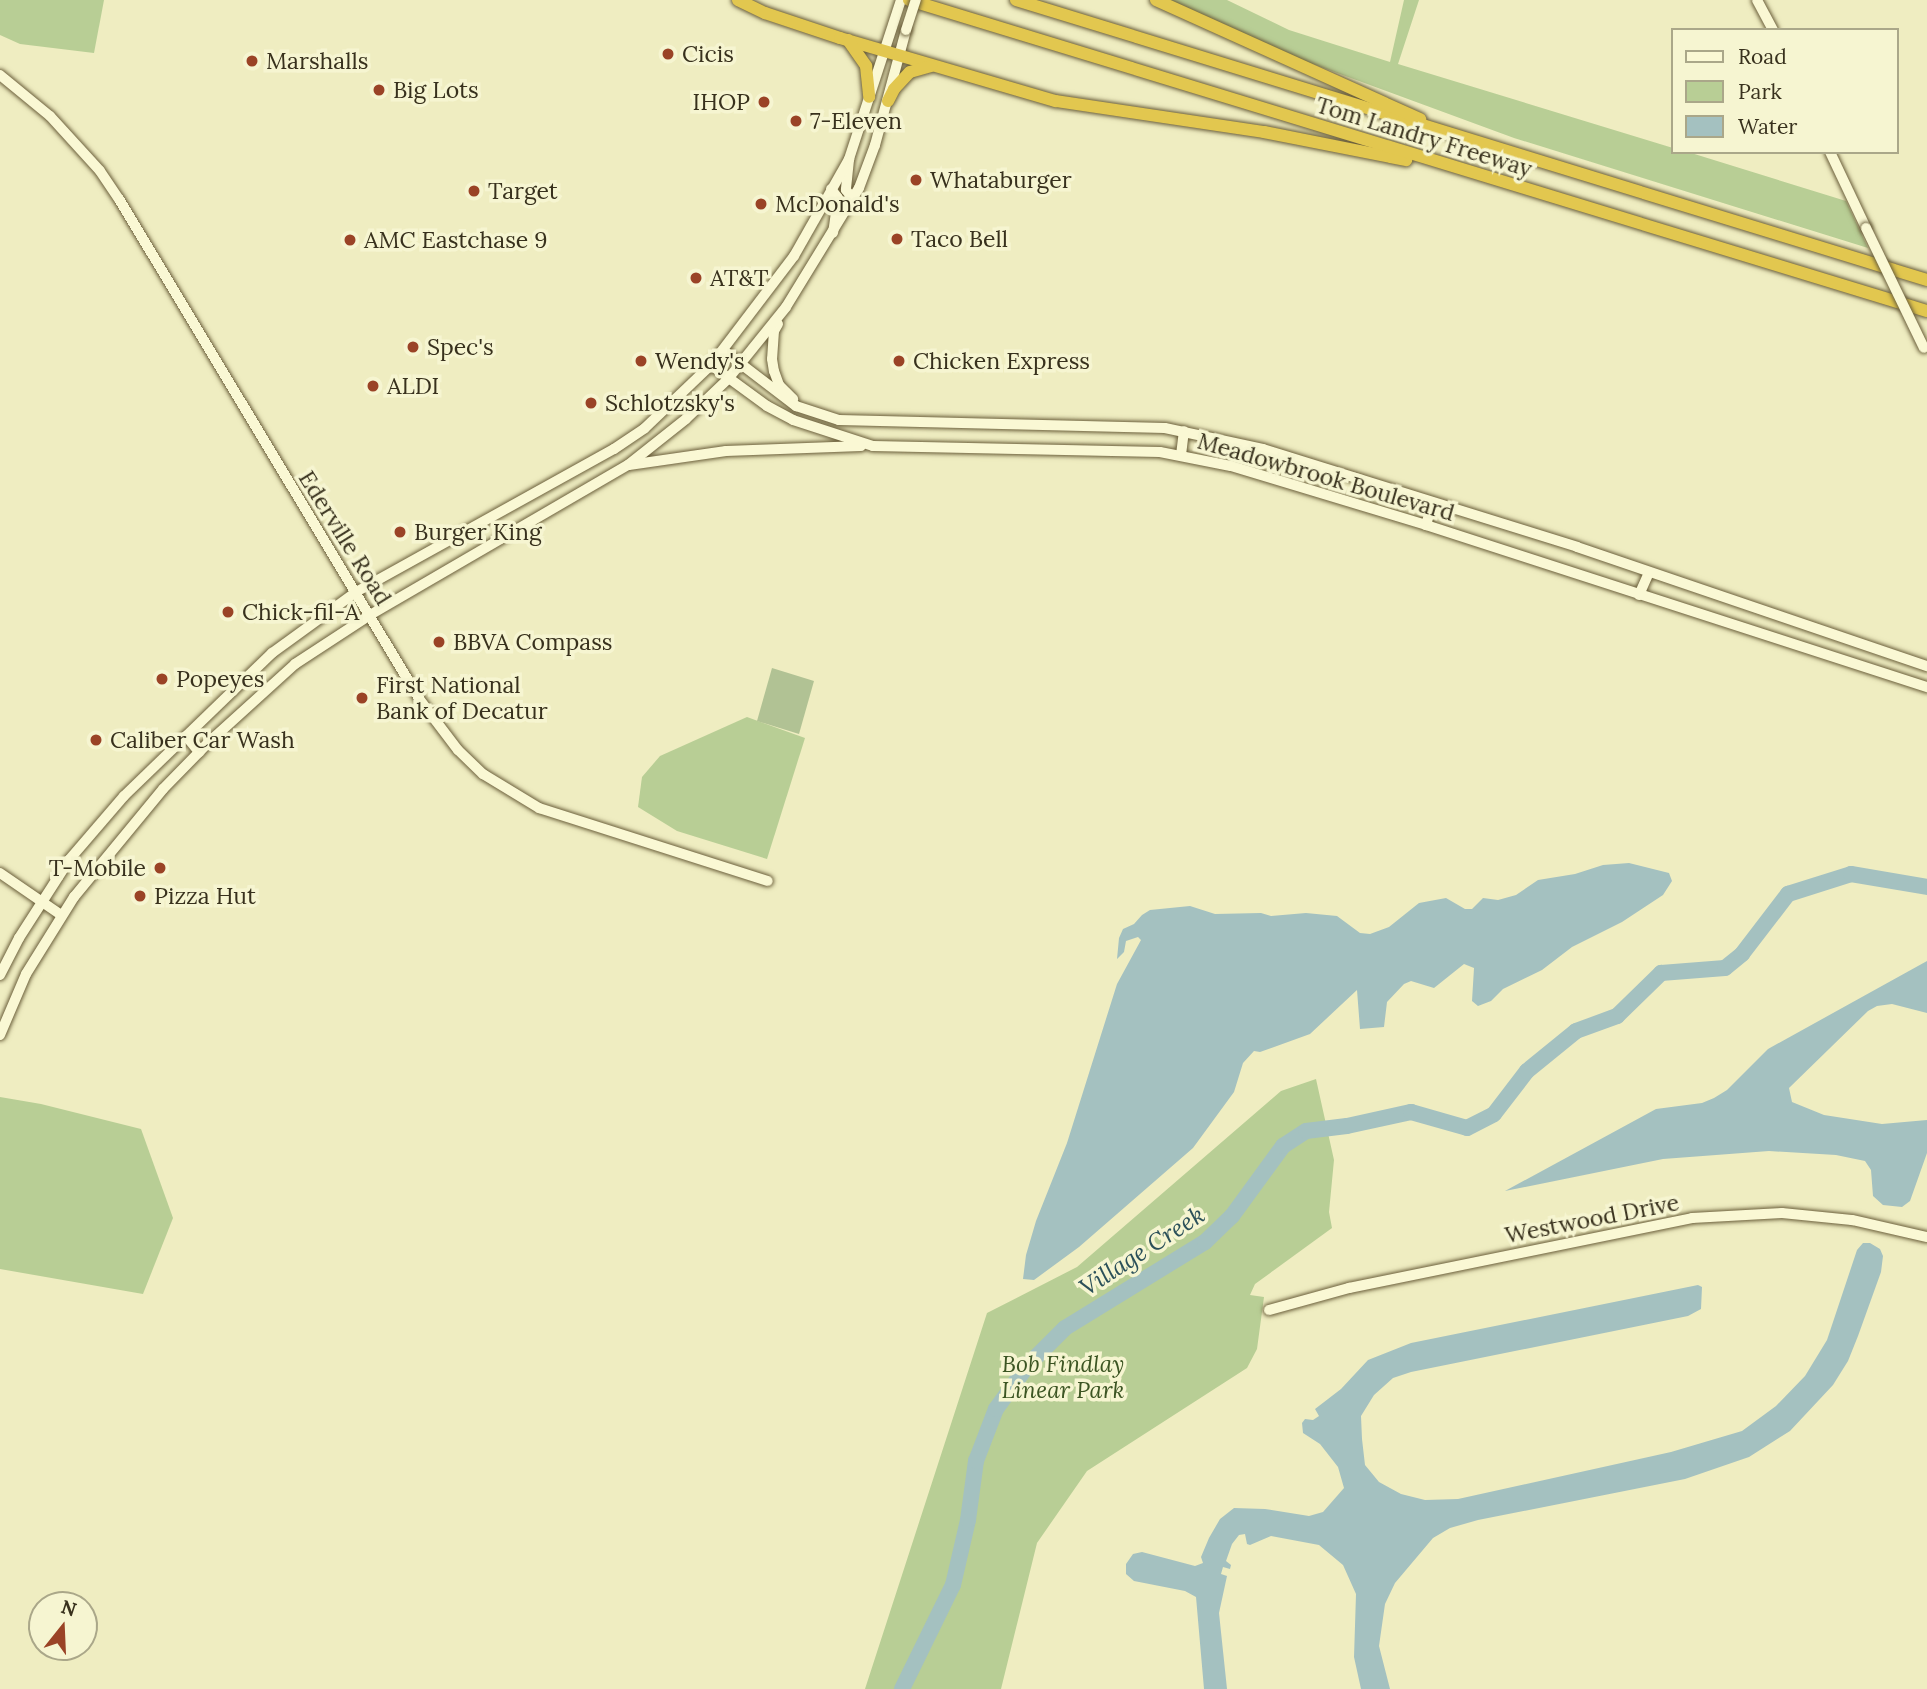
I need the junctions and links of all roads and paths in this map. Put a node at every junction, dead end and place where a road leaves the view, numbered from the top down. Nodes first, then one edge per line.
1 (738, 0) edge
2 (901, 0) edge
3 (909, 0) edge
4 (916, 0) edge
5 (1016, 0) edge
6 (1156, 0) edge
7 (1757, 0) edge
8 (1772, 28) edge
9 (848, 40) junction
10 (891, 53) junction
11 (932, 66) junction
12 (0, 75) edge
13 (869, 97) junction
14 (888, 100) junction
15 (1478, 144) junction
16 (1831, 154) edge
17 (849, 159) junction
18 (1467, 173) junction
19 (831, 189) junction
20 (853, 199) junction
21 (833, 233) junction
22 (1927, 281) edge
23 (786, 307) junction
24 (1927, 311) edge
25 (1926, 350) edge
26 (724, 351) junction
27 (740, 364) junction
28 (711, 365) junction
29 (728, 379) junction
30 (804, 409) junction
31 (1184, 431) junction
32 (873, 446) junction
33 (1181, 455) junction
34 (628, 465) junction
35 (1432, 504) junction
36 (1426, 525) junction
37 (1649, 573) junction
38 (356, 592) junction
39 (1639, 595) junction
40 (370, 615) junction
41 (1927, 666) edge
42 (1927, 687) edge
43 (186, 736) junction
44 (199, 752) junction
45 (0, 873) edge
46 (768, 881) dead end
47 (41, 902) junction
48 (61, 915) junction
49 (0, 975) edge
50 (0, 1034) edge
51 (1927, 1237) edge
52 (1269, 1310) dead end

1 - 9 highway
2 - 10 main road
3 - 18 highway, Tom Landry Freeway
4 - 10 main road, bridge
5 - 15 highway, Tom Landry Freeway
6 - 15 highway
7 - 8 main road
9 - 10 highway
9 - 13 highway
10 - 11 highway
10 - 13 main road
10 - 14 main road
11 - 14 highway
11 - 18 highway
12 - 38 main road, Ederville Road
13 - 17 main road
14 - 20 main road
15 - 22 highway, Tom Landry Freeway
16 - 25 main road, bridge
17 - 19 main road
17 - 20 main road
18 - 24 highway, Tom Landry Freeway
19 - 21 main road
19 - 26 main road
20 - 21 main road
21 - 23 main road
23 - 27 main road
23 - 30 main road
26 - 27 main road, Meadowbrook Boulevard
26 - 28 main road
27 - 29 main road
27 - 30 main road, Meadowbrook Boulevard
28 - 29 main road, Meadowbrook Boulevard
28 - 38 main road
29 - 32 main road, Meadowbrook Boulevard
29 - 34 main road
30 - 31 main road, Meadowbrook Boulevard
31 - 33 main road
31 - 35 main road, Meadowbrook Boulevard
32 - 33 main road, Meadowbrook Boulevard
32 - 34 main road
33 - 36 main road, Meadowbrook Boulevard
34 - 40 main road
35 - 36 main road
35 - 37 main road, Meadowbrook Boulevard
36 - 39 main road, Meadowbrook Boulevard
37 - 39 main road
37 - 41 main road, Meadowbrook Boulevard
38 - 40 main road, Ederville Road
38 - 43 main road
39 - 42 main road, Meadowbrook Boulevard
40 - 44 main road
40 - 46 main road, Ederville Road
43 - 44 main road
43 - 47 main road
44 - 48 main road
45 - 47 main road
47 - 48 main road
47 - 49 main road
48 - 50 main road
51 - 52 main road, Westwood Drive

